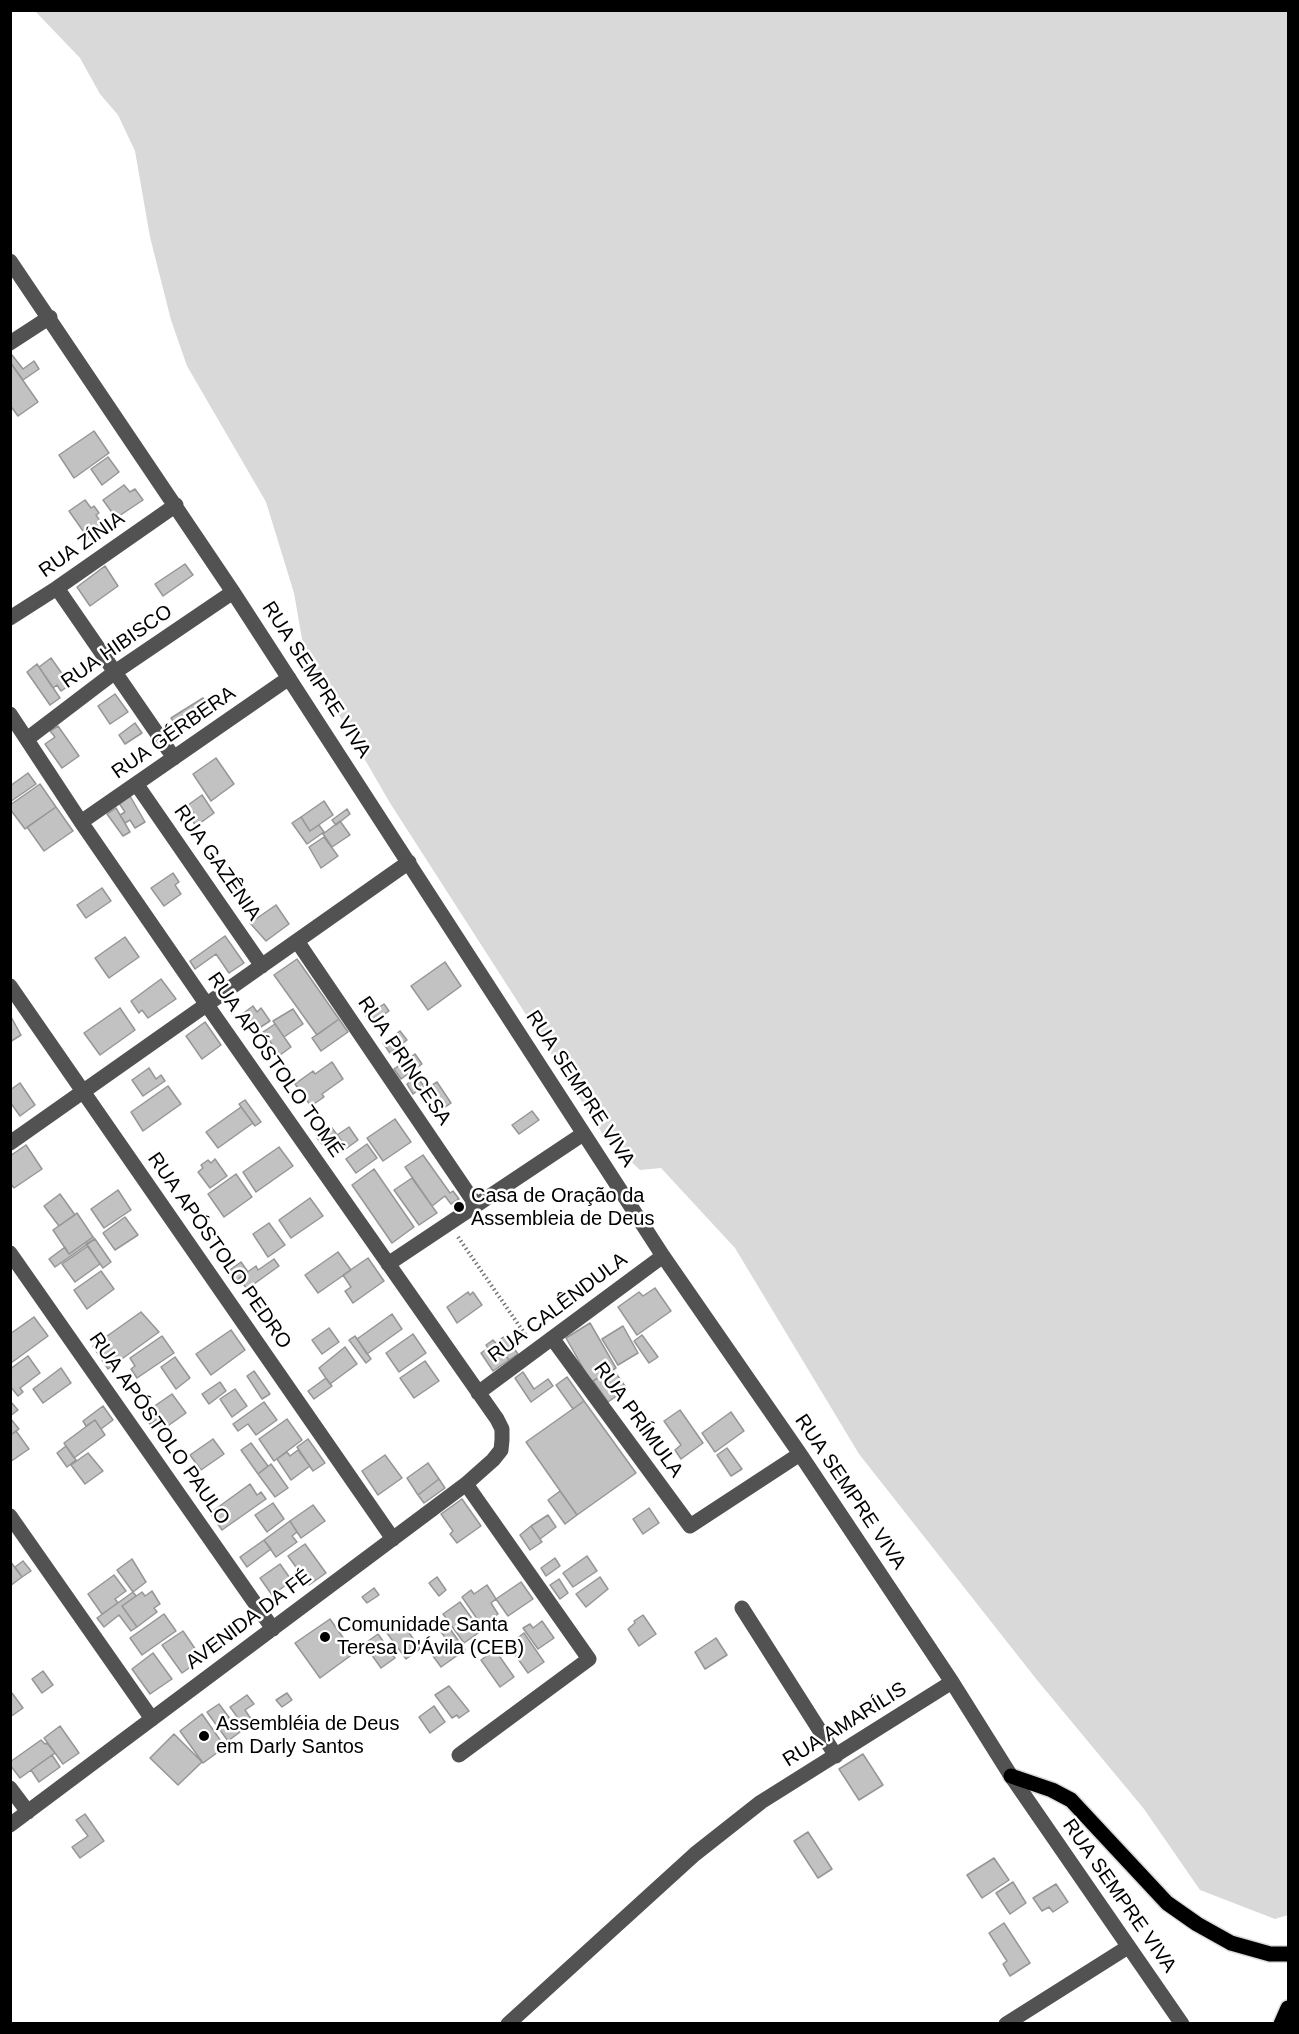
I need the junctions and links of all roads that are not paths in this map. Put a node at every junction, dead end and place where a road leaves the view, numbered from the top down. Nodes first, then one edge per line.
1 (10, 261) edge
2 (50, 317) junction
3 (10, 343) edge
4 (176, 505) junction
5 (57, 588) junction
6 (233, 592) junction
7 (13, 610) edge
8 (115, 672) junction
9 (290, 678) junction
10 (10, 714) edge
11 (27, 739) junction
12 (174, 758) junction
13 (137, 785) junction
14 (81, 822) junction
15 (409, 862) junction
16 (297, 941) junction
17 (262, 966) junction
18 (10, 986) edge
19 (207, 1005) junction
20 (83, 1092) junction
21 (584, 1134) junction
22 (10, 1143) edge
23 (476, 1205) junction
24 (10, 1253) edge
25 (663, 1256) junction
26 (388, 1264) junction
27 (552, 1338) junction
28 (478, 1393) junction
29 (502, 1440) joint
30 (800, 1454) junction
31 (466, 1484) junction
32 (10, 1516) edge
33 (393, 1539) junction
34 (742, 1608) dead end
35 (273, 1629) junction
36 (952, 1682) junction
37 (152, 1719) junction
38 (459, 1755) dead end
39 (836, 1756) junction
40 (1011, 1776) junction
41 (10, 1788) edge
42 (28, 1812) junction
43 (10, 1825) edge
44 (1128, 1947) junction
45 (1288, 1954) edge
46 (1288, 2008) edge
47 (508, 2024) edge
48 (1006, 2024) edge
49 (1182, 2024) edge
50 (1281, 2024) edge

1 - 2 street, RUA SEMPRE VIVA
2 - 3 street
2 - 4 street, RUA SEMPRE VIVA
4 - 5 street, RUA ZÍNIA
4 - 6 street, RUA SEMPRE VIVA
5 - 7 street, RUA ZÍNIA
5 - 8 street
6 - 8 street, RUA HIBISCO
6 - 9 street, RUA SEMPRE VIVA
8 - 11 street, RUA HIBISCO
8 - 12 street
9 - 12 street, RUA GÉRBERA
9 - 15 street, RUA SEMPRE VIVA
10 - 11 street, RUA APÓSTOLO TOMÉ
11 - 14 street, RUA APÓSTOLO TOMÉ
12 - 13 street, RUA GÉRBERA
13 - 14 street, RUA GÉRBERA
13 - 17 street, RUA GAZÊNIA
14 - 19 street, RUA APÓSTOLO TOMÉ
15 - 16 street
15 - 21 street, RUA SEMPRE VIVA
16 - 17 street
16 - 23 street, RUA PRINCESA
17 - 19 street
18 - 20 street, RUA APÓSTOLO PEDRO
19 - 20 street
19 - 26 street, RUA APÓSTOLO TOMÉ
20 - 22 street
20 - 33 street, RUA APÓSTOLO PEDRO
21 - 23 street
21 - 25 street, RUA SEMPRE VIVA
23 - 26 street
24 - 35 street, RUA APÓSTOLO PAULO
25 - 27 street, RUA CALÊNDULA
25 - 30 street, RUA SEMPRE VIVA
26 - 28 street, RUA APÓSTOLO TOMÉ
27 - 28 street, RUA CALÊNDULA
27 - 30 street, RUA PRÍMULA
28 - 29 street, RUA APÓSTOLO TOMÉ
29 - 31 street, AVENIDA DA FÉ
30 - 36 street, RUA SEMPRE VIVA
31 - 33 street, AVENIDA DA FÉ
31 - 38 street
32 - 37 street
33 - 35 street, AVENIDA DA FÉ
34 - 39 street
35 - 37 street, AVENIDA DA FÉ
36 - 39 street, RUA AMARÍLIS
36 - 40 street, RUA SEMPRE VIVA
37 - 42 street, AVENIDA DA FÉ
39 - 47 street, RUA AMARÍLIS
40 - 44 street, RUA SEMPRE VIVA
40 - 45 main road
41 - 42 street
42 - 43 street, AVENIDA DA FÉ
44 - 48 street
44 - 49 street, RUA SEMPRE VIVA
46 - 50 main road

